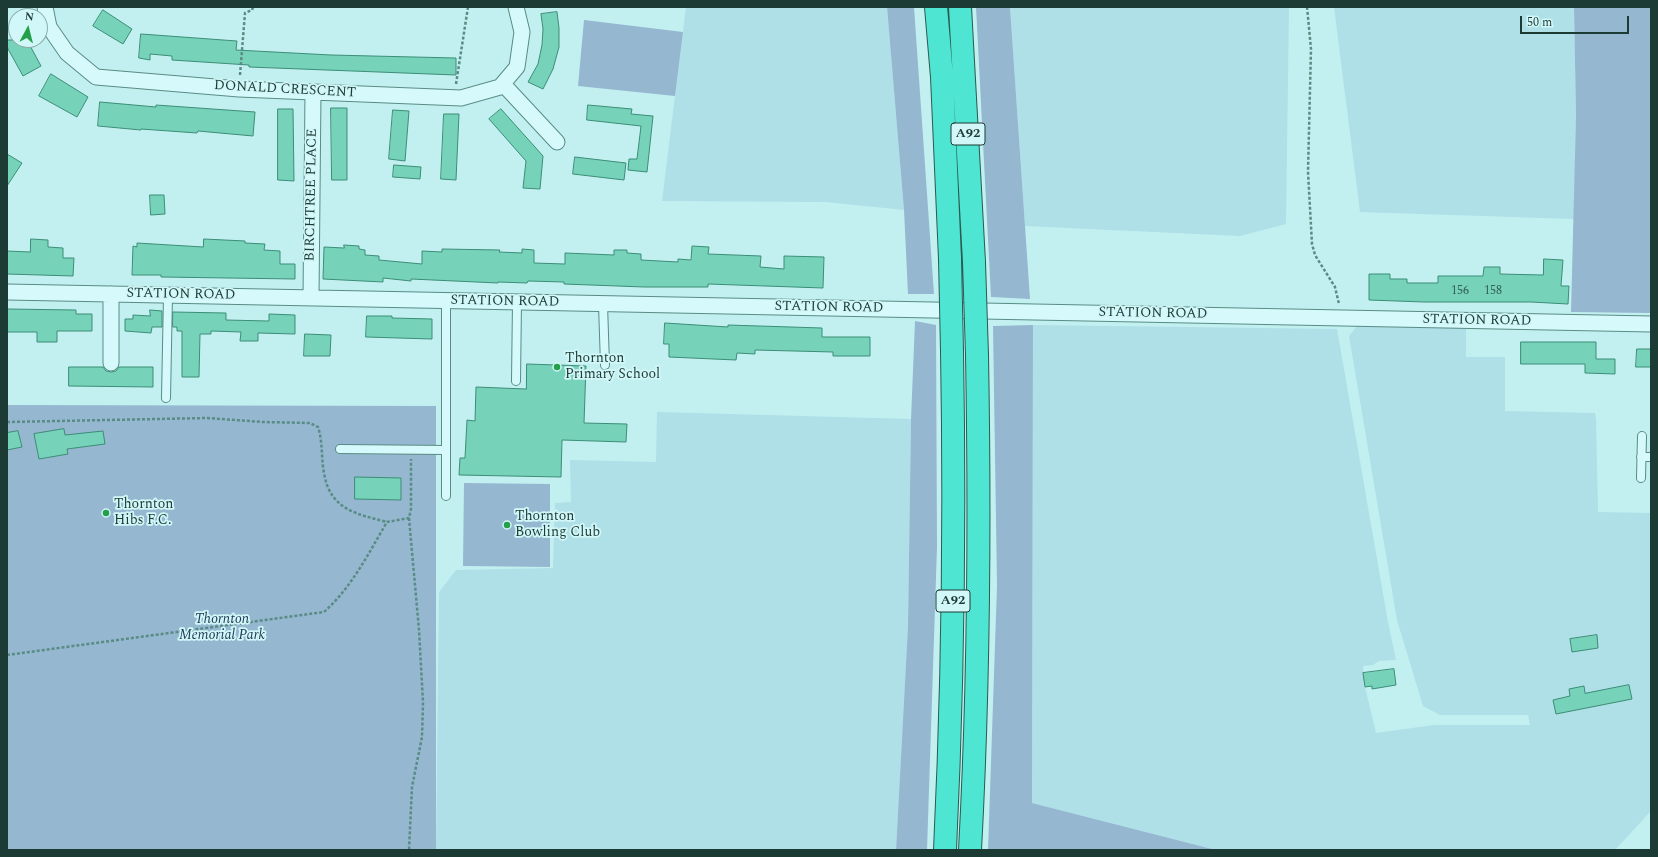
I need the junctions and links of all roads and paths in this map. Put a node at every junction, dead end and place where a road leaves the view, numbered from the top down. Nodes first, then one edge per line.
1 (45, 7) edge
2 (253, 7) edge
3 (468, 7) edge
4 (516, 7) edge
5 (936, 7) edge
6 (960, 7) edge
7 (1307, 7) edge
8 (503, 84) junction
9 (239, 88) junction
10 (313, 92) junction
11 (454, 98) junction
12 (557, 142) dead end
13 (7, 292) edge
14 (111, 294) junction
15 (168, 295) junction
16 (311, 298) junction
17 (446, 300) junction
18 (517, 302) junction
19 (603, 304) junction
20 (1341, 318) junction
21 (1651, 324) edge
22 (111, 363) dead end
23 (605, 365) dead end
24 (516, 381) dead end
25 (166, 398) dead end
26 (7, 422) edge
27 (1642, 436) dead end
28 (340, 448) dead end
29 (411, 450) junction
30 (446, 450) junction
31 (1641, 457) junction
32 (1651, 457) edge
33 (1641, 478) dead end
34 (446, 496) dead end
35 (409, 518) junction
36 (387, 522) junction
37 (7, 656) edge
38 (409, 850) edge
39 (945, 850) edge
40 (970, 850) edge

1 - 9 street, DONALD CRESCENT
2 - 9 path
3 - 11 path
4 - 8 street, DONALD CRESCENT
5 - 39 highway, A92, bridge
6 - 40 highway, A92, bridge
7 - 20 path
8 - 11 street, DONALD CRESCENT
8 - 12 street
9 - 10 street, DONALD CRESCENT
10 - 11 street, DONALD CRESCENT
10 - 16 street, BIRCHTREE PLACE
13 - 14 street, STATION ROAD
14 - 15 street, STATION ROAD
14 - 22 street
15 - 16 street, STATION ROAD
15 - 25 lane
16 - 17 street, STATION ROAD
17 - 18 street, STATION ROAD
17 - 30 lane
18 - 19 street, STATION ROAD
18 - 24 lane
19 - 20 street, STATION ROAD
19 - 23 lane
20 - 21 street, STATION ROAD
26 - 36 path
27 - 31 lane
28 - 29 lane
29 - 30 lane
29 - 35 path
30 - 34 lane
31 - 32 lane
31 - 33 lane
35 - 36 path
35 - 38 path
36 - 37 path

